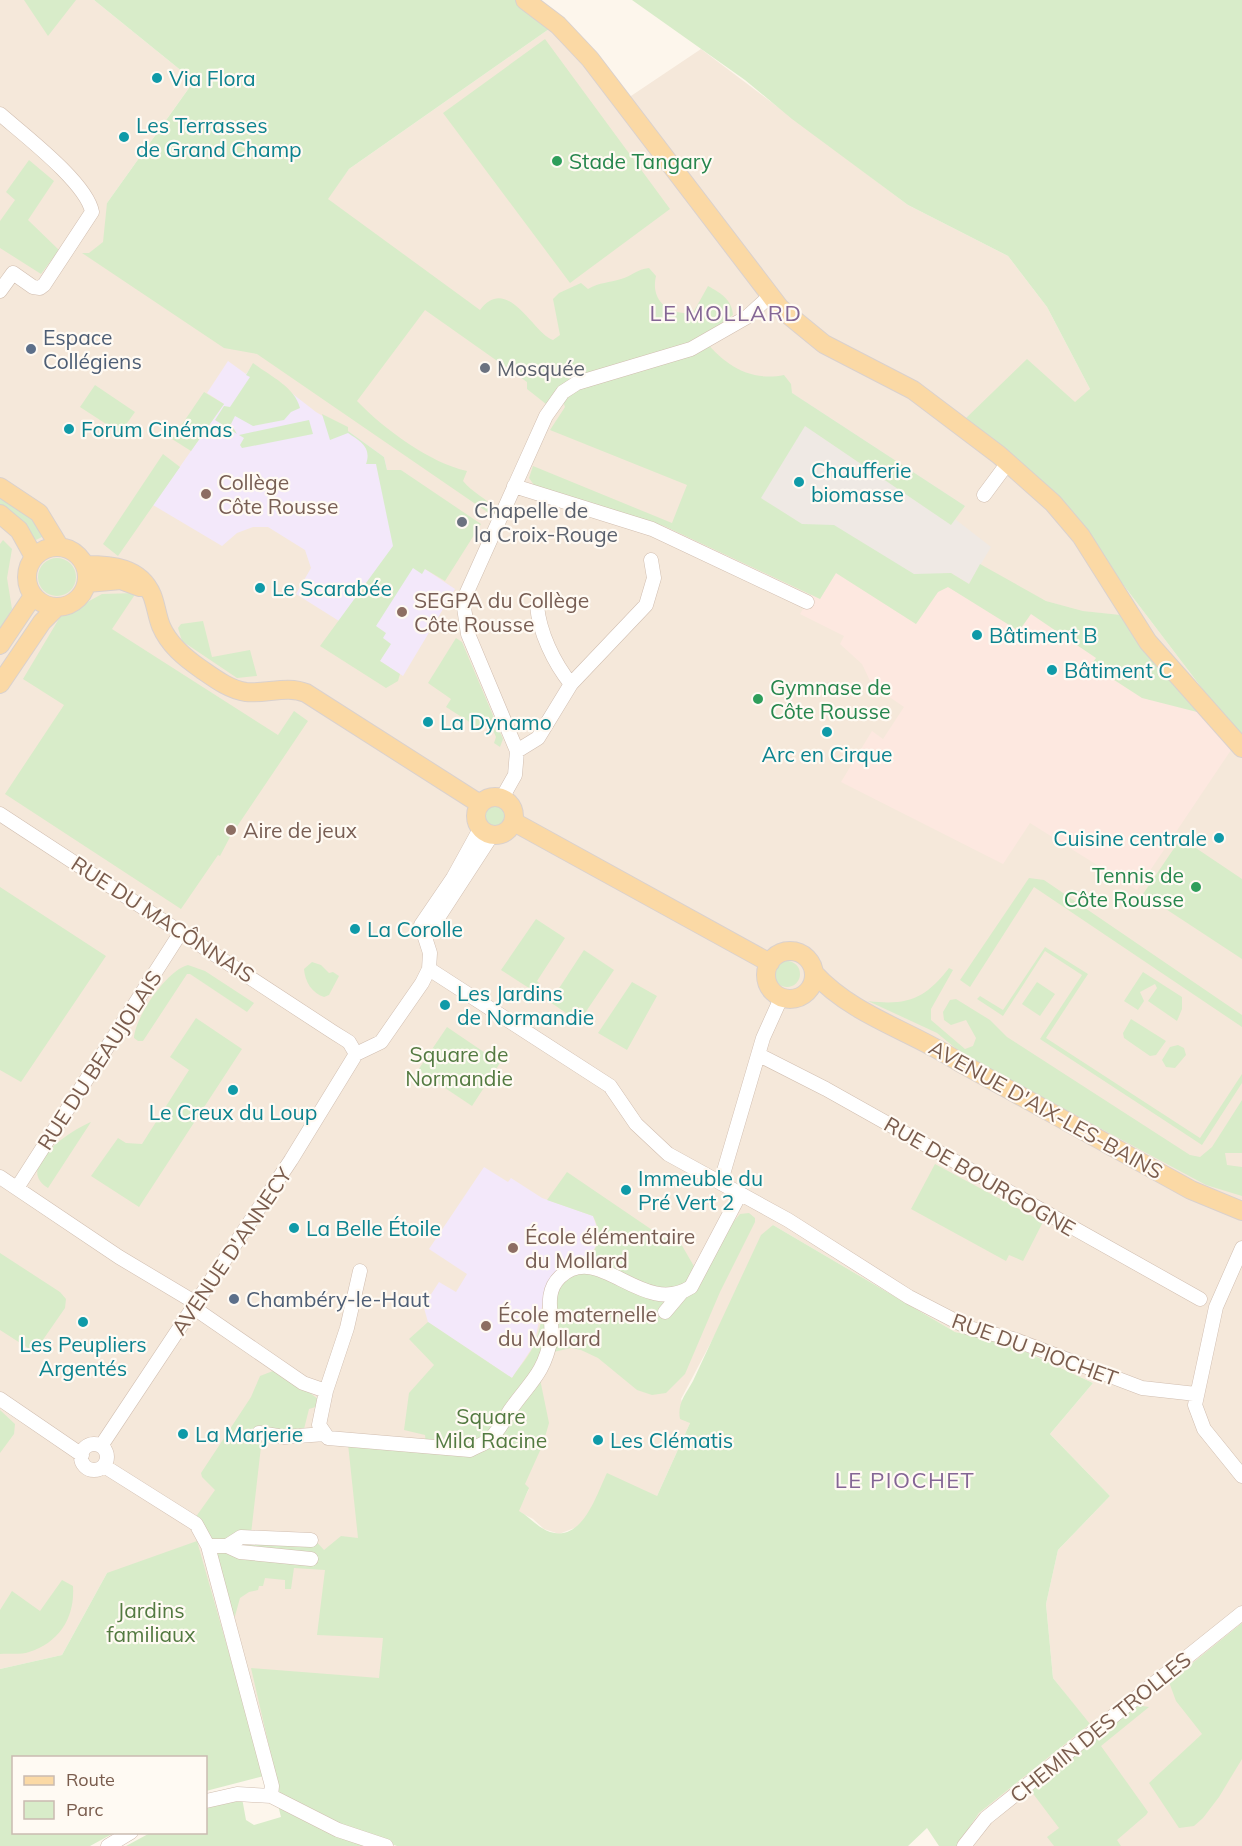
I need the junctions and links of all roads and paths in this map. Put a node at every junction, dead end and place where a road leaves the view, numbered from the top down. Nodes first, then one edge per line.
1 (525, 0) edge
2 (0, 114) edge
3 (0, 291) edge
4 (770, 296) junction
5 (1007, 464) junction
6 (514, 486) junction
7 (0, 488) edge
8 (984, 495) dead end
9 (0, 514) edge
10 (59, 546) junction
11 (34, 557) junction
12 (651, 560) dead end
13 (86, 574) junction
14 (33, 596) junction
15 (807, 602) dead end
16 (537, 605) dead end
17 (57, 607) junction
18 (0, 645) edge
19 (0, 684) edge
20 (572, 684) junction
21 (1242, 748) edge
22 (517, 751) junction
23 (502, 798) junction
24 (480, 804) junction
25 (0, 814) edge
26 (514, 822) junction
27 (486, 832) junction
28 (181, 932) junction
29 (770, 963) junction
30 (429, 969) junction
31 (814, 973) junction
32 (806, 994) junction
33 (781, 998) junction
34 (850, 1005) junction
35 (356, 1054) junction
36 (759, 1055) junction
37 (0, 1177) edge
38 (721, 1181) junction
39 (17, 1188) junction
40 (740, 1194) junction
41 (1242, 1211) edge
42 (1242, 1248) edge
43 (360, 1271) dead end
44 (682, 1292) junction
45 (1200, 1299) dead end
46 (195, 1305) junction
47 (665, 1312) dead end
48 (326, 1391) junction
49 (1196, 1394) junction
50 (0, 1399) edge
51 (259, 1433) dead end
52 (325, 1434) junction
53 (101, 1446) junction
54 (81, 1455) junction
55 (104, 1466) junction
56 (1242, 1476) edge
57 (311, 1540) dead end
58 (208, 1546) junction
59 (227, 1546) junction
60 (311, 1559) dead end
61 (1242, 1613) edge
62 (271, 1796) junction
63 (207, 1801) edge
64 (129, 1834) edge
65 (108, 1846) edge
66 (386, 1846) edge
67 (964, 1846) edge

1 - 4 main road
2 - 3 street
4 - 5 main road
4 - 6 street
5 - 8 street
5 - 21 main road
6 - 15 street
6 - 22 street
7 - 10 main road
9 - 11 main road
10 - 11 main road
10 - 13 main road
11 - 14 main road
12 - 20 street
13 - 17 main road
13 - 24 main road
14 - 17 main road
14 - 18 main road
16 - 20 street
17 - 19 main road
20 - 22 street
22 - 23 street
23 - 24 main road
23 - 26 main road
24 - 27 main road
25 - 28 street, RUE DU MACÔNNAIS
26 - 27 main road
26 - 29 main road
27 - 30 street
28 - 35 street, RUE DU MACÔNNAIS
28 - 39 street, RUE DU BEAUJOLAIS
29 - 31 main road, AVENUE D'AIX-LES-BAINS
29 - 33 main road
30 - 35 street
30 - 38 street, RUE DU PIOCHET
31 - 32 main road
31 - 34 main road, AVENUE D'AIX-LES-BAINS
32 - 33 main road, AVENUE D'AIX-LES-BAINS
32 - 34 main road, AVENUE D'AIX-LES-BAINS
33 - 36 street
34 - 41 main road, AVENUE D'AIX-LES-BAINS
35 - 46 street, AVENUE D'ANNECY
36 - 38 street
36 - 45 street, RUE DE BOURGOGNE
37 - 39 street
38 - 40 street, RUE DU PIOCHET
39 - 46 street
40 - 44 street
40 - 49 street, RUE DU PIOCHET
42 - 49 street
43 - 48 street
44 - 47 street
44 - 52 street
46 - 48 street
46 - 53 street, AVENUE D'ANNECY
48 - 52 street
49 - 56 street
50 - 54 street
51 - 52 street
53 - 54 street
53 - 55 street
54 - 55 street
55 - 58 street
57 - 59 street
58 - 59 street
58 - 62 street
59 - 60 street
61 - 67 street, CHEMIN DES TROLLES
62 - 63 street
62 - 66 street
64 - 65 street

